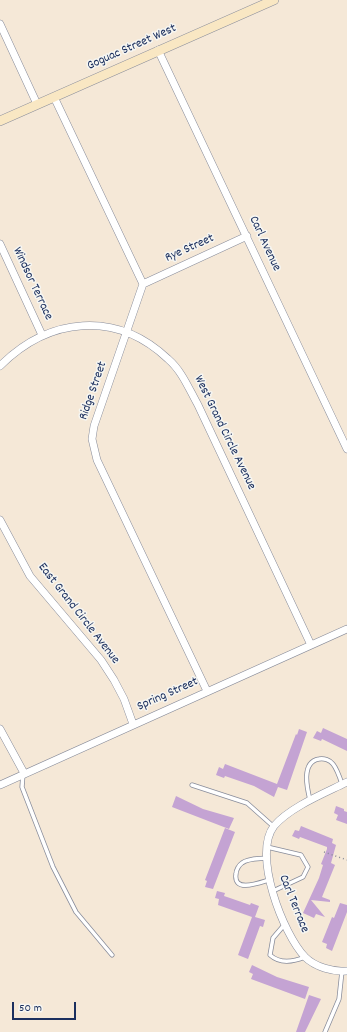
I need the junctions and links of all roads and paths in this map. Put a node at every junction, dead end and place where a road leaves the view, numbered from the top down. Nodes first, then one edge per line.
1 (274, 0) edge
2 (0, 24) edge
3 (158, 50) junction
4 (54, 97) junction
5 (37, 104) junction
6 (0, 121) edge
7 (247, 236) junction
8 (0, 244) edge
9 (142, 284) junction
10 (127, 332) junction
11 (42, 335) junction
12 (0, 366) edge
13 (347, 449) edge
14 (0, 520) edge
15 (347, 629) edge
16 (311, 645) junction
17 (207, 691) junction
18 (133, 724) junction
19 (0, 729) edge
20 (24, 773) junction
21 (345, 783) edge
22 (0, 785) edge
23 (192, 785) dead end
24 (310, 801) junction
25 (274, 827) junction
26 (267, 847) junction
27 (324, 852) dead end
28 (267, 858) junction
29 (347, 860) edge
30 (269, 880) junction
31 (273, 891) junction
32 (286, 923) junction
33 (112, 954) dead end
34 (305, 957) junction
35 (344, 971) edge
36 (325, 1032) edge

1 - 3 street, Goguac Street West
2 - 5 street
3 - 4 street, Goguac Street West
3 - 7 street, Carl Avenue
4 - 5 street, Goguac Street West
4 - 9 street
5 - 6 street, Goguac Street West
7 - 9 street, Rye Street
7 - 13 street, Carl Avenue
8 - 11 street, Windsor Terrace
9 - 10 street, Ridge Street
10 - 11 street, West Grand Circle Avenue
10 - 16 street, West Grand Circle Avenue
10 - 17 street, Ridge Street
11 - 12 street
14 - 18 street, East Grand Circle Avenue
15 - 16 street, Spring Street
16 - 17 street, Spring Street
17 - 18 street, Spring Street
18 - 20 street, Spring Street
19 - 20 street
20 - 22 street, Spring Street
20 - 33 lane
21 - 24 street, Carl Terrace
21 - 24 lane
23 - 25 lane
24 - 25 street, Carl Terrace
25 - 26 street, Carl Terrace
26 - 28 street, Carl Terrace
26 - 31 lane
27 - 29 path
28 - 30 street, Carl Terrace
28 - 30 lane
30 - 31 street, Carl Terrace
31 - 32 street, Carl Terrace
32 - 34 street, Carl Terrace
32 - 34 lane
34 - 35 street, Carl Terrace
35 - 36 lane

